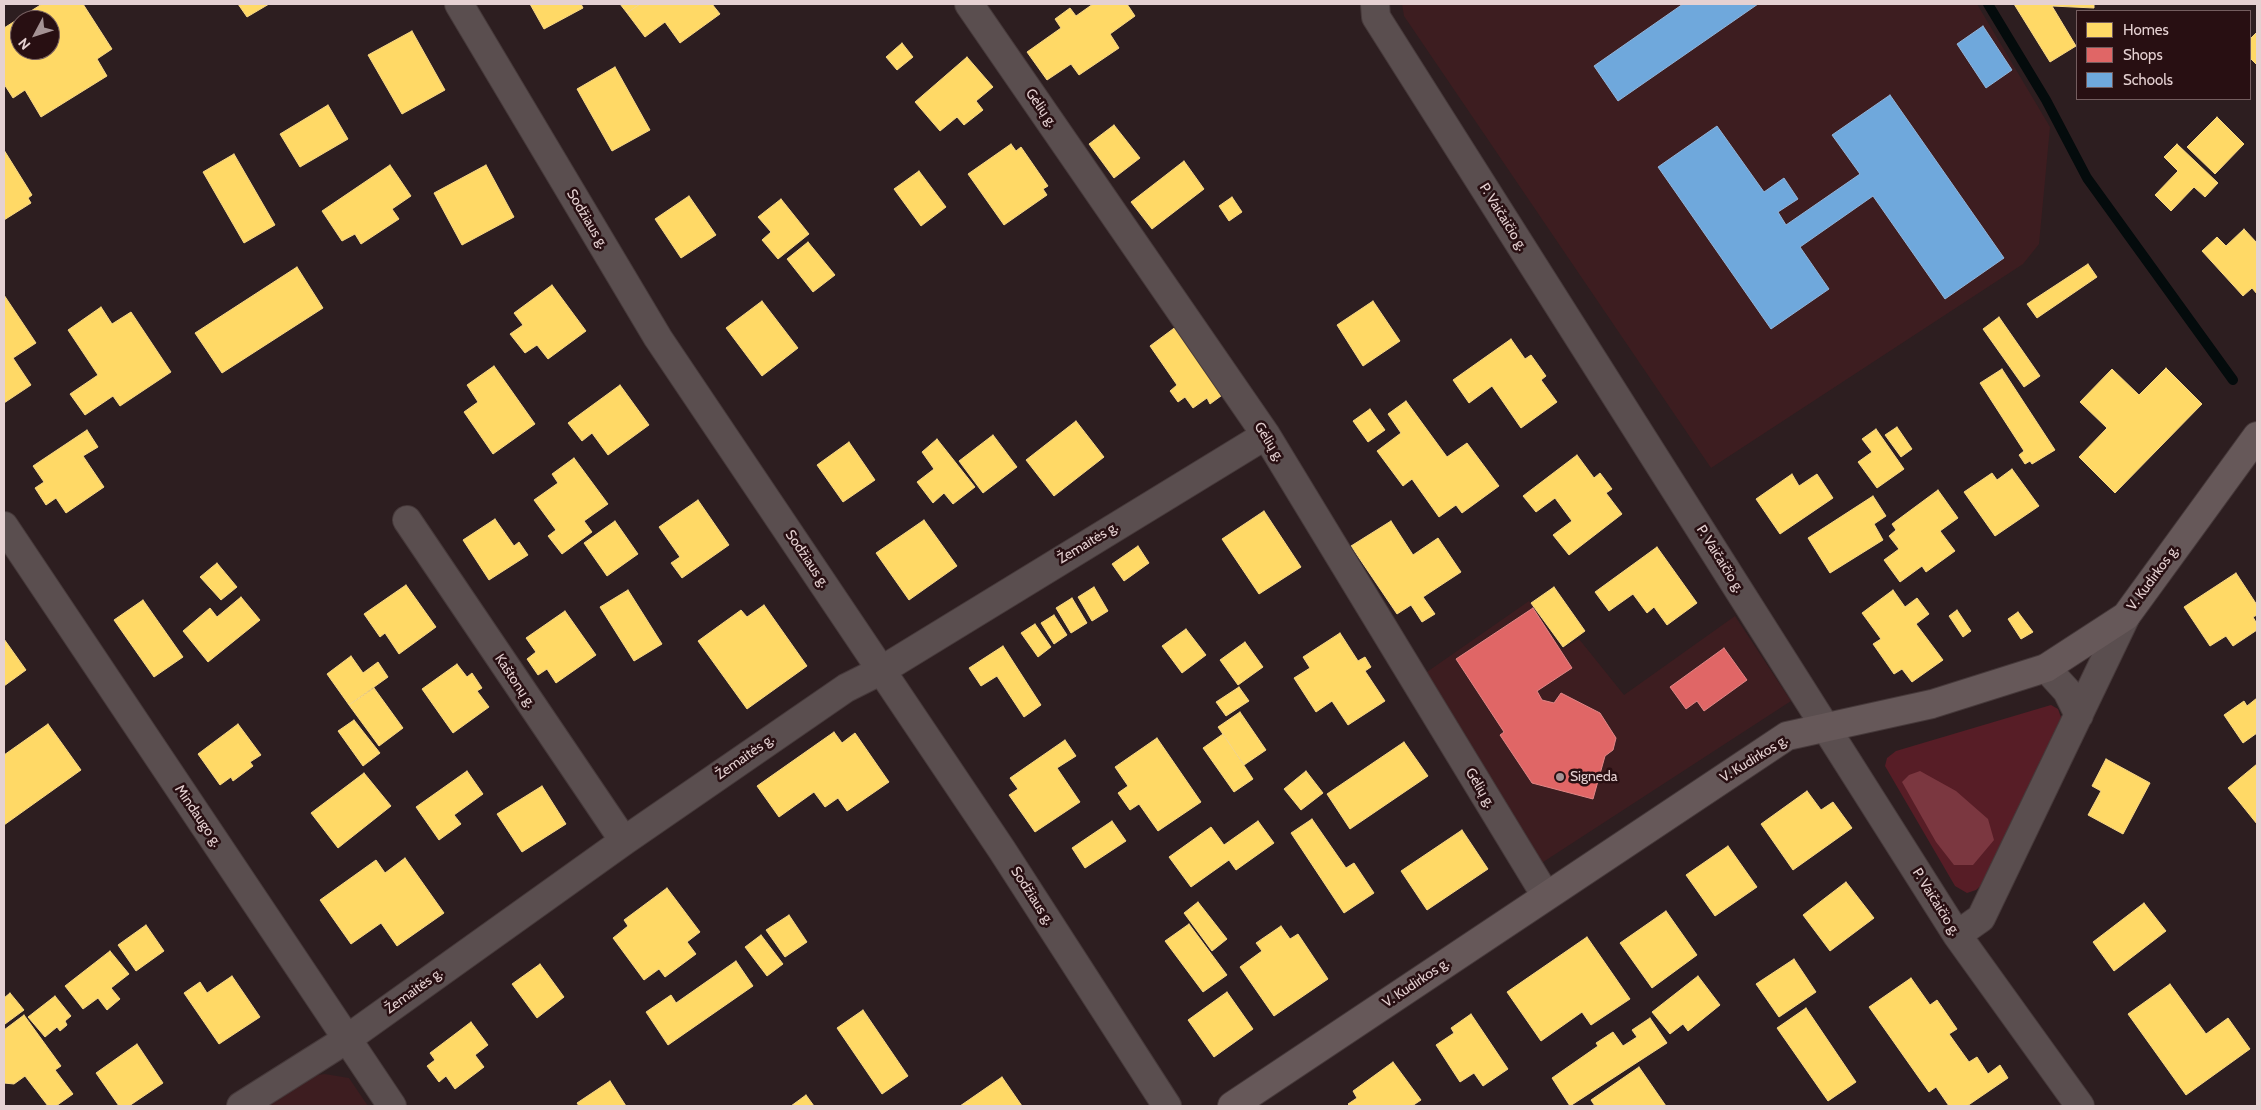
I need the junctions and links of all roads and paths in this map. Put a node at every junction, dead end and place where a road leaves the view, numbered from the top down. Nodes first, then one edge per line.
1 (459, 4) edge
2 (969, 4) edge
3 (1375, 4) edge
4 (1266, 435) junction
5 (2257, 436) edge
6 (407, 520) dead end
7 (4, 526) edge
8 (2126, 616) junction
9 (2046, 668) junction
10 (882, 670) junction
11 (2079, 715) junction
12 (1826, 727) junction
13 (624, 841) junction
14 (1546, 896) junction
15 (1957, 935) junction
16 (347, 1039) junction
17 (241, 1106) edge
18 (392, 1106) edge
19 (1167, 1106) edge
20 (1232, 1106) edge
21 (2080, 1106) edge

1 - 10 street, Sodžiaus g.
2 - 4 street, Gėlių g.
3 - 12 street, P. Vaičaičio g.
4 - 10 street, Žemaitės g.
4 - 14 street, Gėlių g.
5 - 8 main road, V. Kudirkos g.
6 - 13 street, Kaštonų g.
7 - 16 street, Mindaugo g.
8 - 9 main road, V. Kudirkos g.
8 - 11 street
9 - 11 street
9 - 12 main road, V. Kudirkos g.
10 - 13 street, Žemaitės g.
10 - 19 street, Sodžiaus g.
11 - 15 street
12 - 14 main road, V. Kudirkos g.
12 - 15 street, P. Vaičaičio g.
13 - 16 street, Žemaitės g.
14 - 20 main road, V. Kudirkos g.
15 - 21 street, P. Vaičaičio g.
16 - 17 street, Žemaitės g.
16 - 18 street, Mindaugo g.

